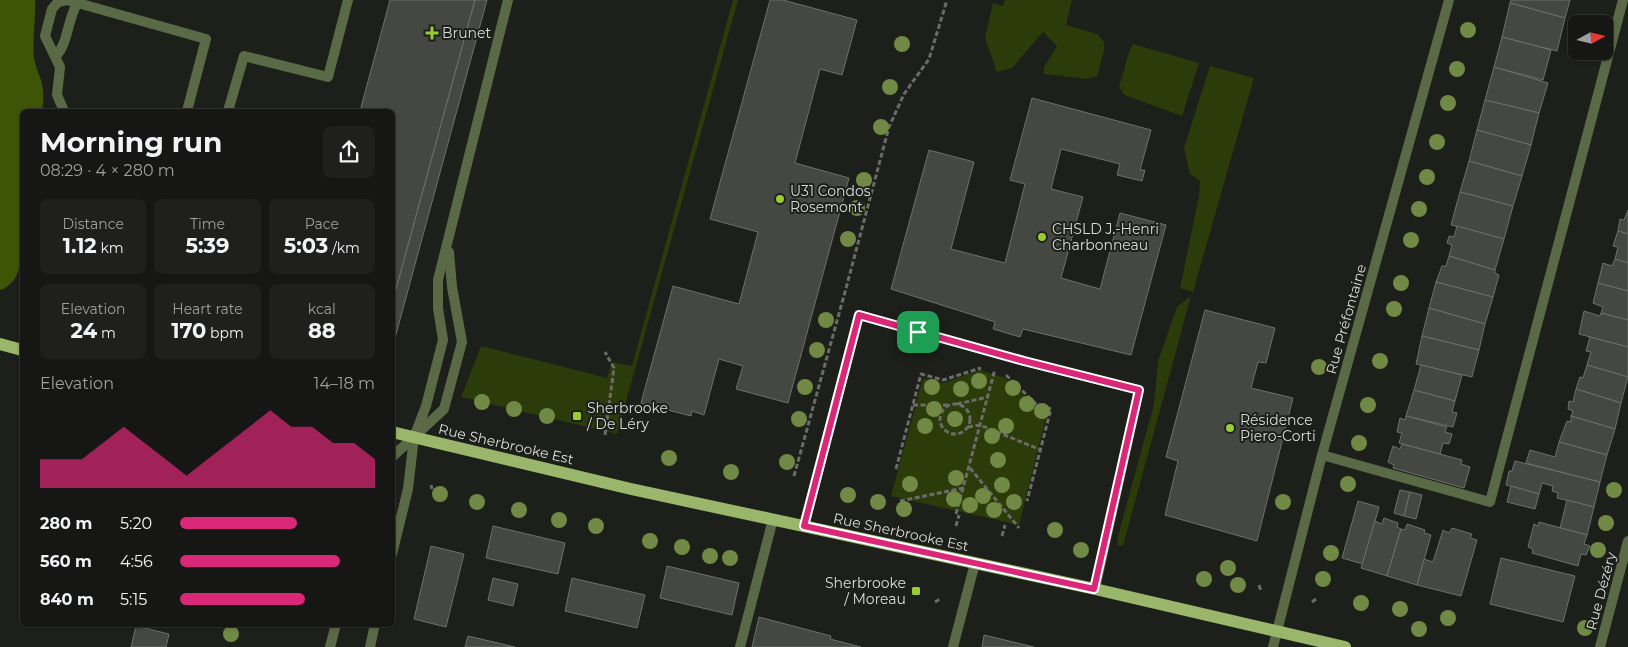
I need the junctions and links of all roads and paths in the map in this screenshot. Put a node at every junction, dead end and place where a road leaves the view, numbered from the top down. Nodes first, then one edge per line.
1 (348, 0) edge
2 (508, 0) edge
3 (947, 0) edge
4 (1449, 0) edge
5 (1623, 0) edge
6 (82, 3) junction
7 (56, 56) junction
8 (63, 109) edge
9 (188, 109) edge
10 (229, 109) edge
11 (448, 244) junction
12 (0, 344) edge
13 (20, 349) edge
14 (606, 352) dead end
15 (1003, 355) junction
16 (994, 371) junction
17 (988, 397) junction
18 (913, 405) junction
19 (954, 405) junction
20 (980, 425) junction
21 (967, 428) junction
22 (395, 433) edge
23 (605, 435) dead end
24 (414, 437) junction
25 (1041, 450) junction
26 (395, 454) edge
27 (1322, 455) junction
28 (970, 468) junction
29 (896, 469) dead end
30 (794, 476) dead end
31 (964, 488) junction
32 (900, 501) dead end
33 (1027, 501) dead end
34 (773, 519) junction
35 (1004, 525) dead end
36 (804, 526) junction
37 (956, 526) dead end
38 (1019, 528) dead end
39 (1002, 536) dead end
40 (395, 542) edge
41 (1628, 542) edge
42 (975, 563) junction
43 (1259, 585) dead end
44 (1094, 589) junction
45 (1261, 591) dead end
46 (940, 599) dead end
47 (935, 602) dead end
48 (335, 627) edge
49 (375, 627) edge
50 (1277, 632) junction
51 (330, 647) edge
52 (370, 647) edge
53 (740, 647) edge
54 (953, 647) edge
55 (1273, 647) edge
56 (1345, 647) edge
57 (1600, 647) edge

1 - 10 street
2 - 11 street
3 - 30 path
4 - 27 street, Rue Préfontaine
5 - 27 street
6 - 7 street
6 - 7 street
6 - 9 street
7 - 8 street
11 - 24 street
11 - 24 street
12 - 13 main road
14 - 23 path
15 - 16 path
15 - 36 street
15 - 44 street
16 - 17 path
16 - 18 path
16 - 25 path
17 - 19 path
17 - 20 path
18 - 19 path
18 - 29 path
19 - 21 path
19 - 21 path
20 - 21 path
20 - 25 path
20 - 28 path
22 - 24 main road, Rue Sherbrooke Est
24 - 26 street
24 - 34 main road, Rue Sherbrooke Est
24 - 40 street
25 - 33 path
27 - 50 street, Rue Préfontaine
28 - 31 path
28 - 38 path
31 - 32 path
31 - 37 path
34 - 36 main road, Rue Sherbrooke Est
34 - 53 street
35 - 39 path
36 - 42 main road, Rue Sherbrooke Est
41 - 57 street, Rue Dézéry
42 - 44 main road, Rue Sherbrooke Est
42 - 54 street
43 - 45 path
44 - 50 main road, Rue Sherbrooke Est
46 - 47 path
48 - 51 street
49 - 52 street
50 - 55 street, Rue Préfontaine
50 - 56 main road, Rue Sherbrooke Est

